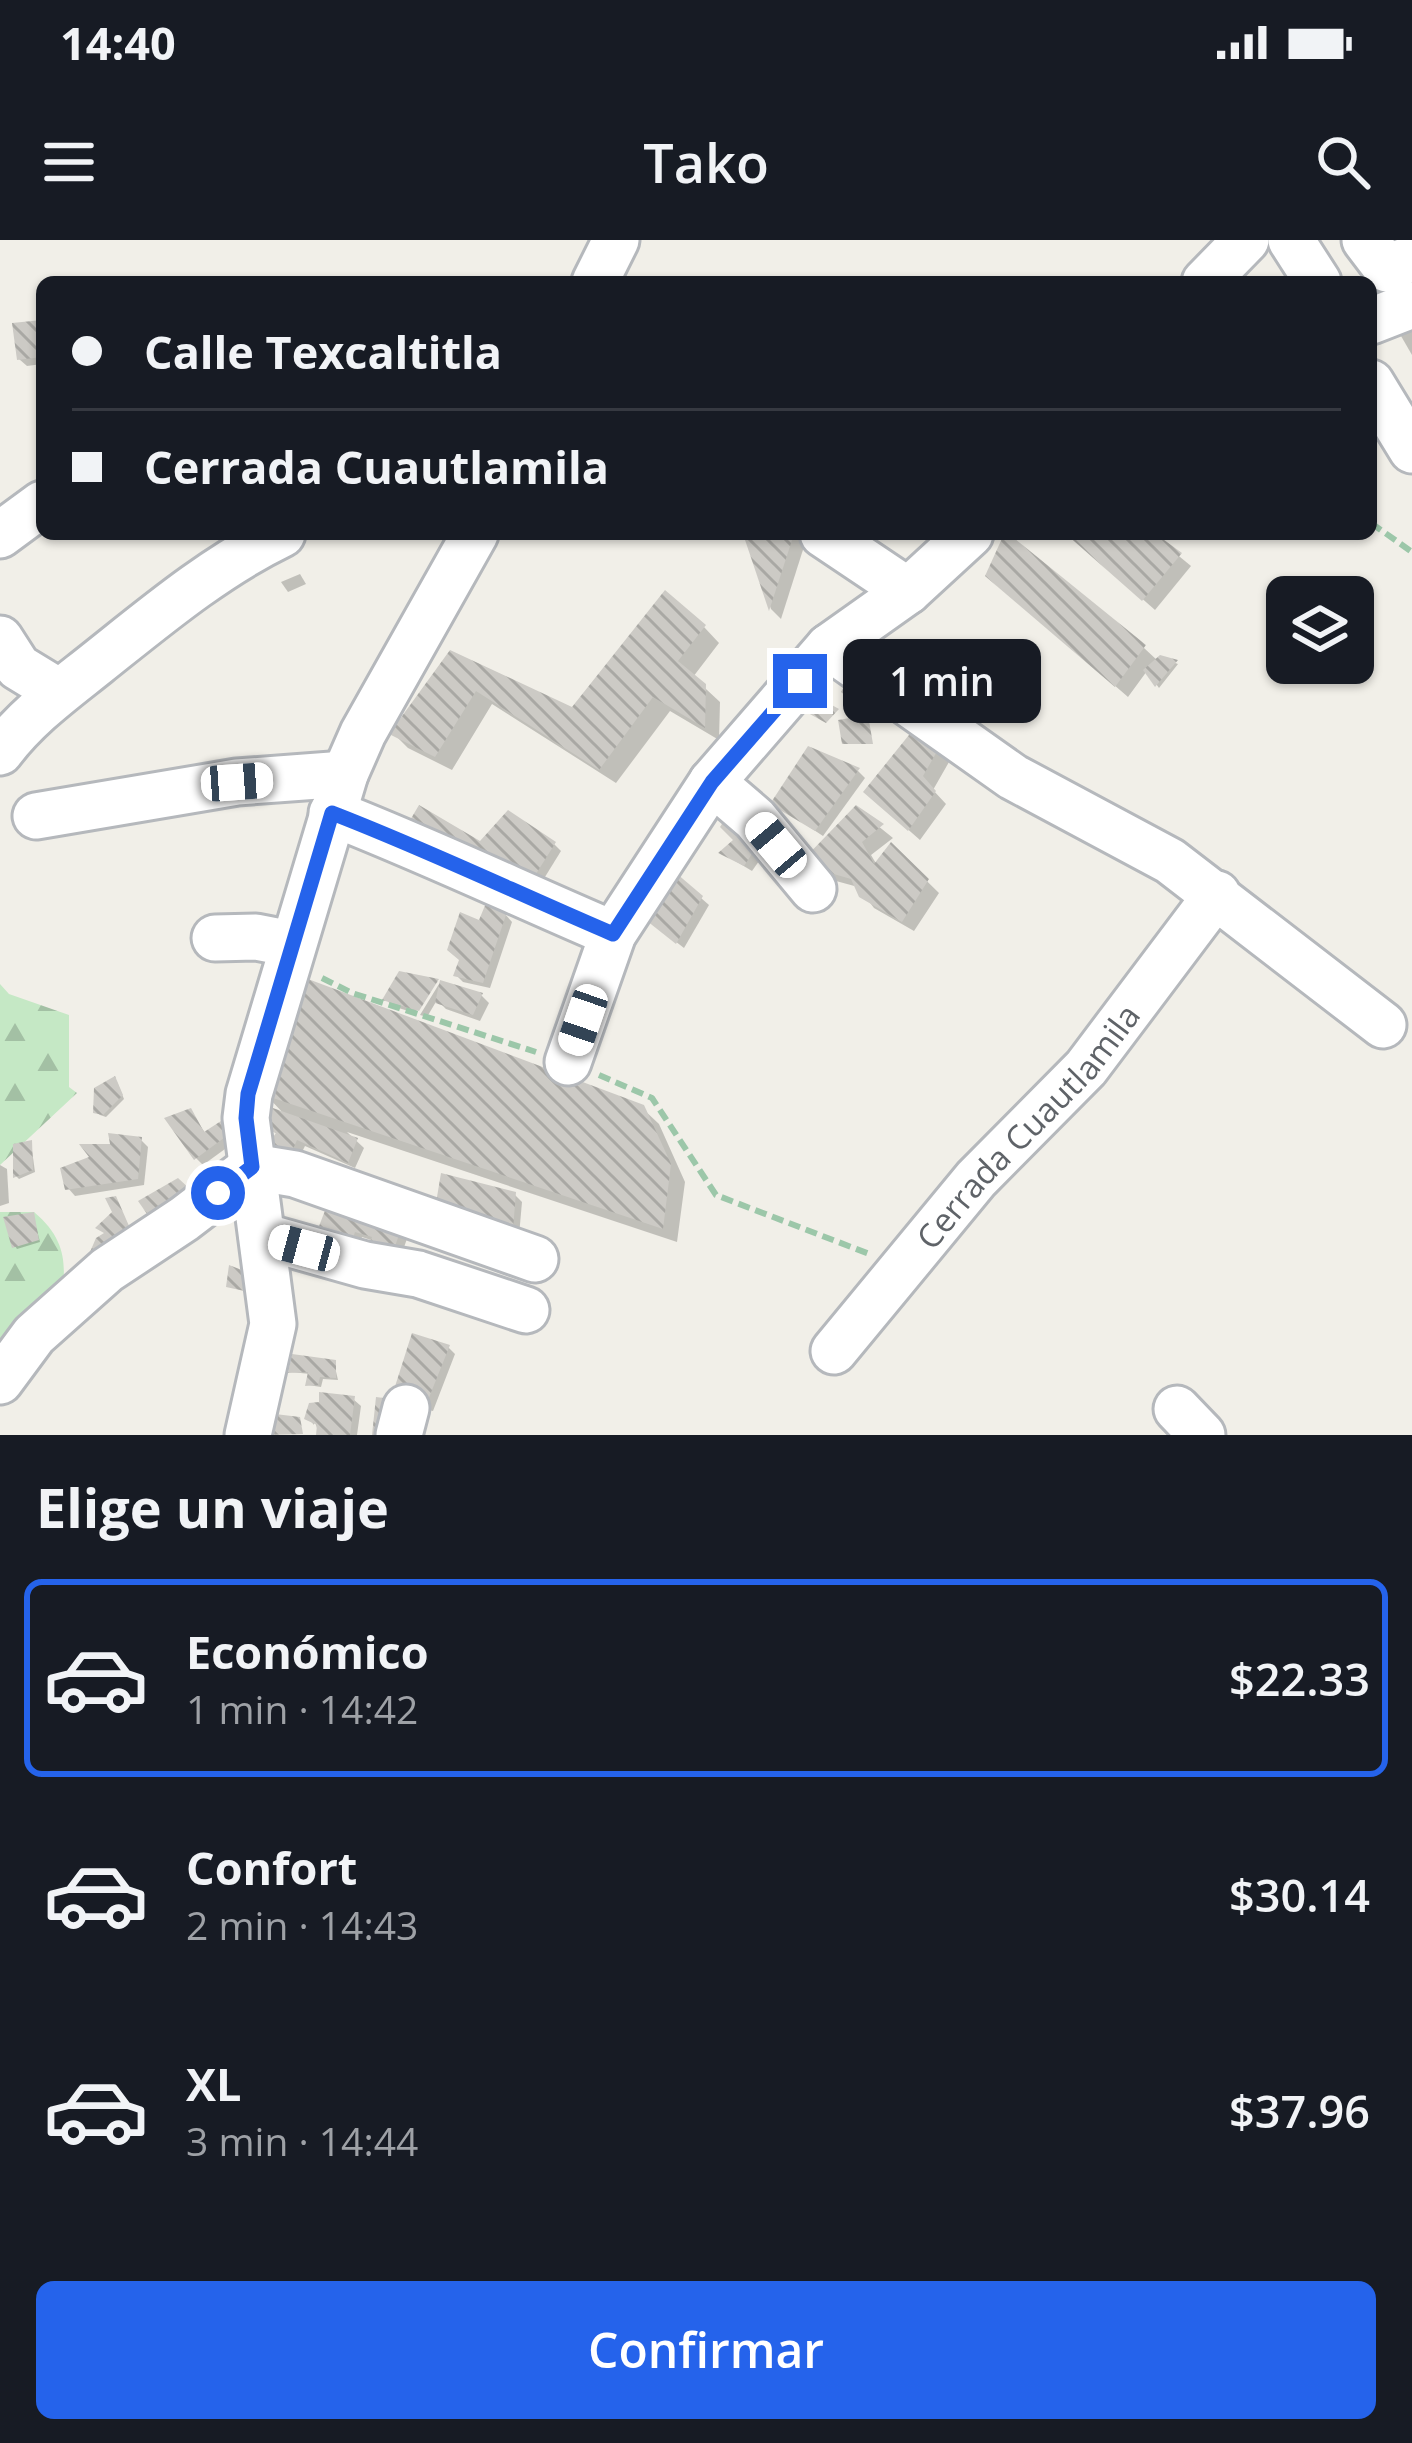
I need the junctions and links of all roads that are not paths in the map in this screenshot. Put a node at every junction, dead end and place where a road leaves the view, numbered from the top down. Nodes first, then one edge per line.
1 (616, 240) edge
2 (1246, 240) edge
3 (1291, 240) edge
4 (1365, 240) edge
5 (1412, 257) edge
6 (598, 276) edge
7 (1211, 276) edge
8 (1314, 276) edge
9 (1412, 305) edge
10 (1377, 319) edge
11 (1377, 393) edge
12 (1412, 450) edge
13 (36, 508) edge
14 (0, 535) edge
15 (270, 540) edge
16 (472, 540) edge
17 (833, 540) edge
18 (963, 540) edge
19 (908, 591) junction
20 (0, 639) edge
21 (830, 647) junction
22 (59, 692) junction
23 (0, 752) edge
24 (712, 782) junction
25 (339, 793) junction
26 (36, 816) dead end
27 (813, 889) dead end
28 (1217, 894) junction
29 (613, 934) junction
30 (214, 938) dead end
31 (292, 944) junction
32 (1383, 1024) dead end
33 (568, 1062) road end
34 (252, 1167) junction
35 (262, 1236) junction
36 (535, 1258) dead end
37 (526, 1310) dead end
38 (834, 1351) dead end
39 (0, 1381) edge
40 (248, 1435) edge

1 - 6 street
2 - 7 street
3 - 8 street
4 - 5 street
9 - 10 street
11 - 12 street
13 - 14 street
15 - 22 street
16 - 25 street
17 - 19 street
18 - 19 street
19 - 21 street
20 - 22 street
21 - 24 street
21 - 28 street
22 - 23 street
24 - 27 street
24 - 29 street
25 - 26 street
25 - 29 street
25 - 31 street
28 - 32 street
28 - 38 street, Cerrada Cuautlamila
29 - 33 street
30 - 31 street
31 - 34 street
34 - 35 street
34 - 36 street
34 - 39 street
35 - 37 street
35 - 40 street

